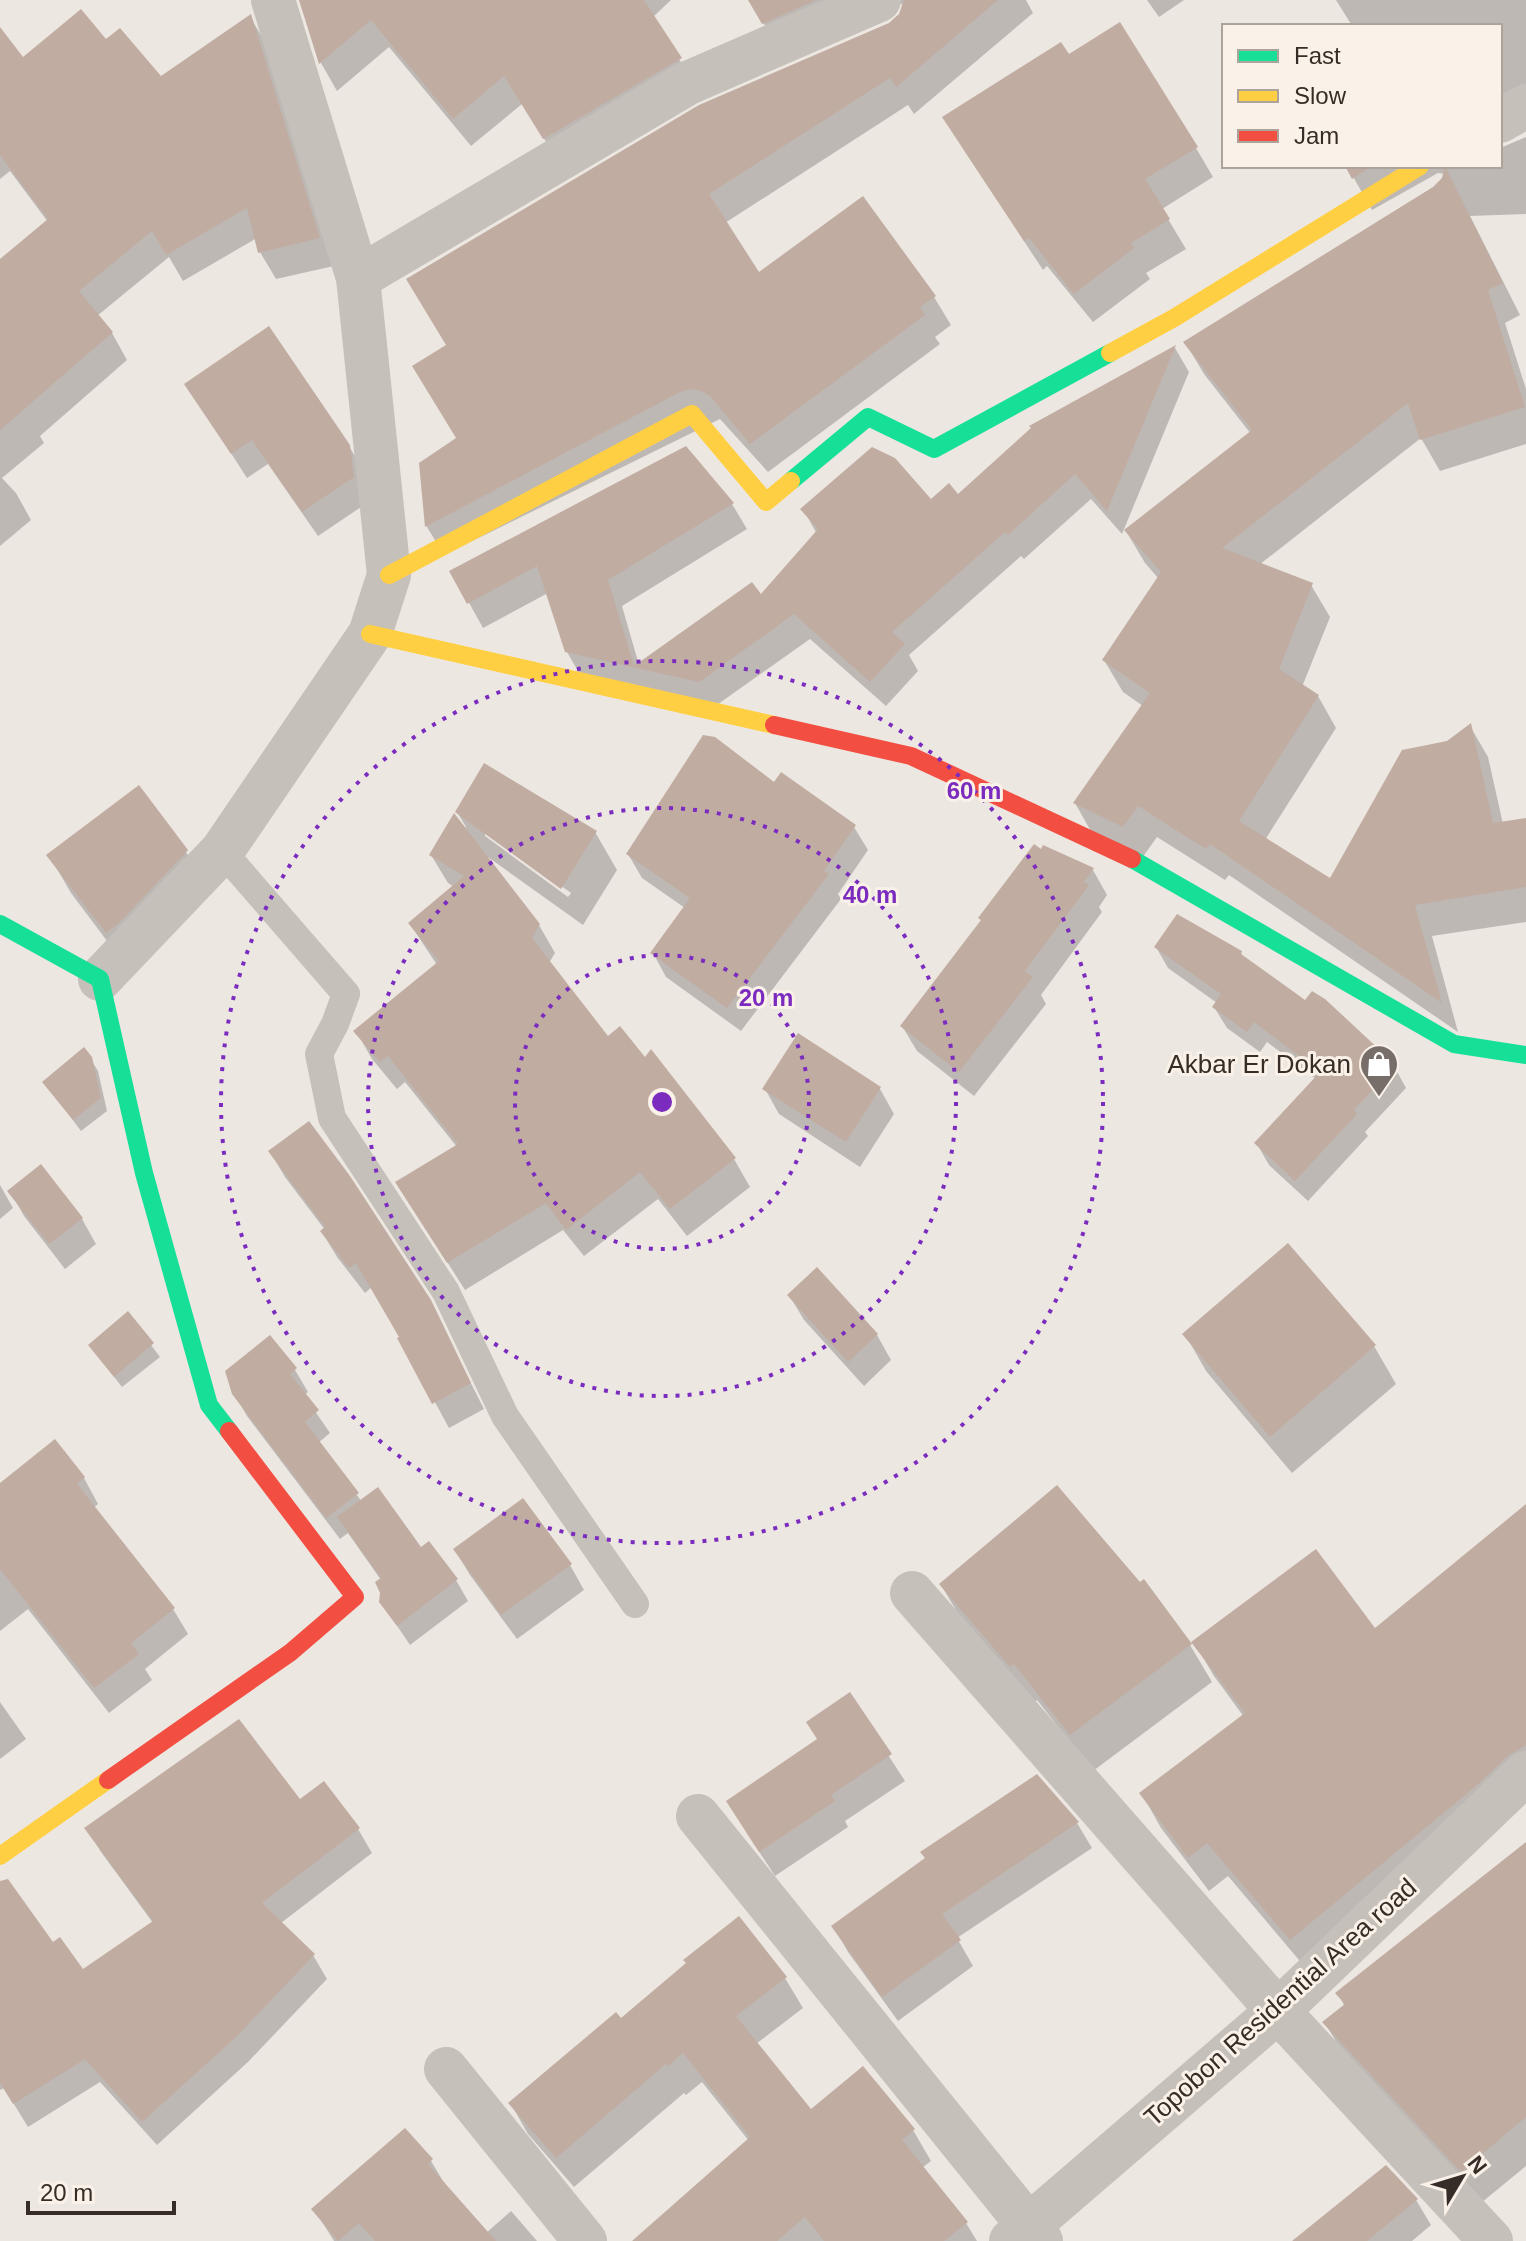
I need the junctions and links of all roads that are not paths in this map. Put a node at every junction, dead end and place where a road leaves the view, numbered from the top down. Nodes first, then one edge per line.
1 (273, 0) edge
2 (879, 0) edge
3 (1526, 106) edge
4 (1502, 120) edge
5 (1417, 168) edge
6 (358, 278) junction
7 (389, 575) junction
8 (370, 634) junction
9 (222, 851) junction
10 (0, 924) edge
11 (100, 979) junction
12 (1526, 1055) edge
13 (912, 1593) dead end
14 (635, 1604) dead end
15 (1526, 1773) edge
16 (698, 1816) dead end
17 (0, 1856) edge
18 (1278, 2011) junction
19 (446, 2069) dead end
20 (1027, 2236) edge
21 (585, 2241) edge
22 (1491, 2241) edge

1 - 6 street
2 - 6 street
3 - 4 street
5 - 7 street
6 - 7 street
7 - 8 street
8 - 9 street
8 - 12 street
9 - 11 street
9 - 14 lane
10 - 11 street
11 - 17 street
13 - 18 street
15 - 18 street, Topobon Residential Area road
16 - 20 street, Topobon Residential Area road
18 - 20 street, Topobon Residential Area road
18 - 22 street
19 - 21 street

